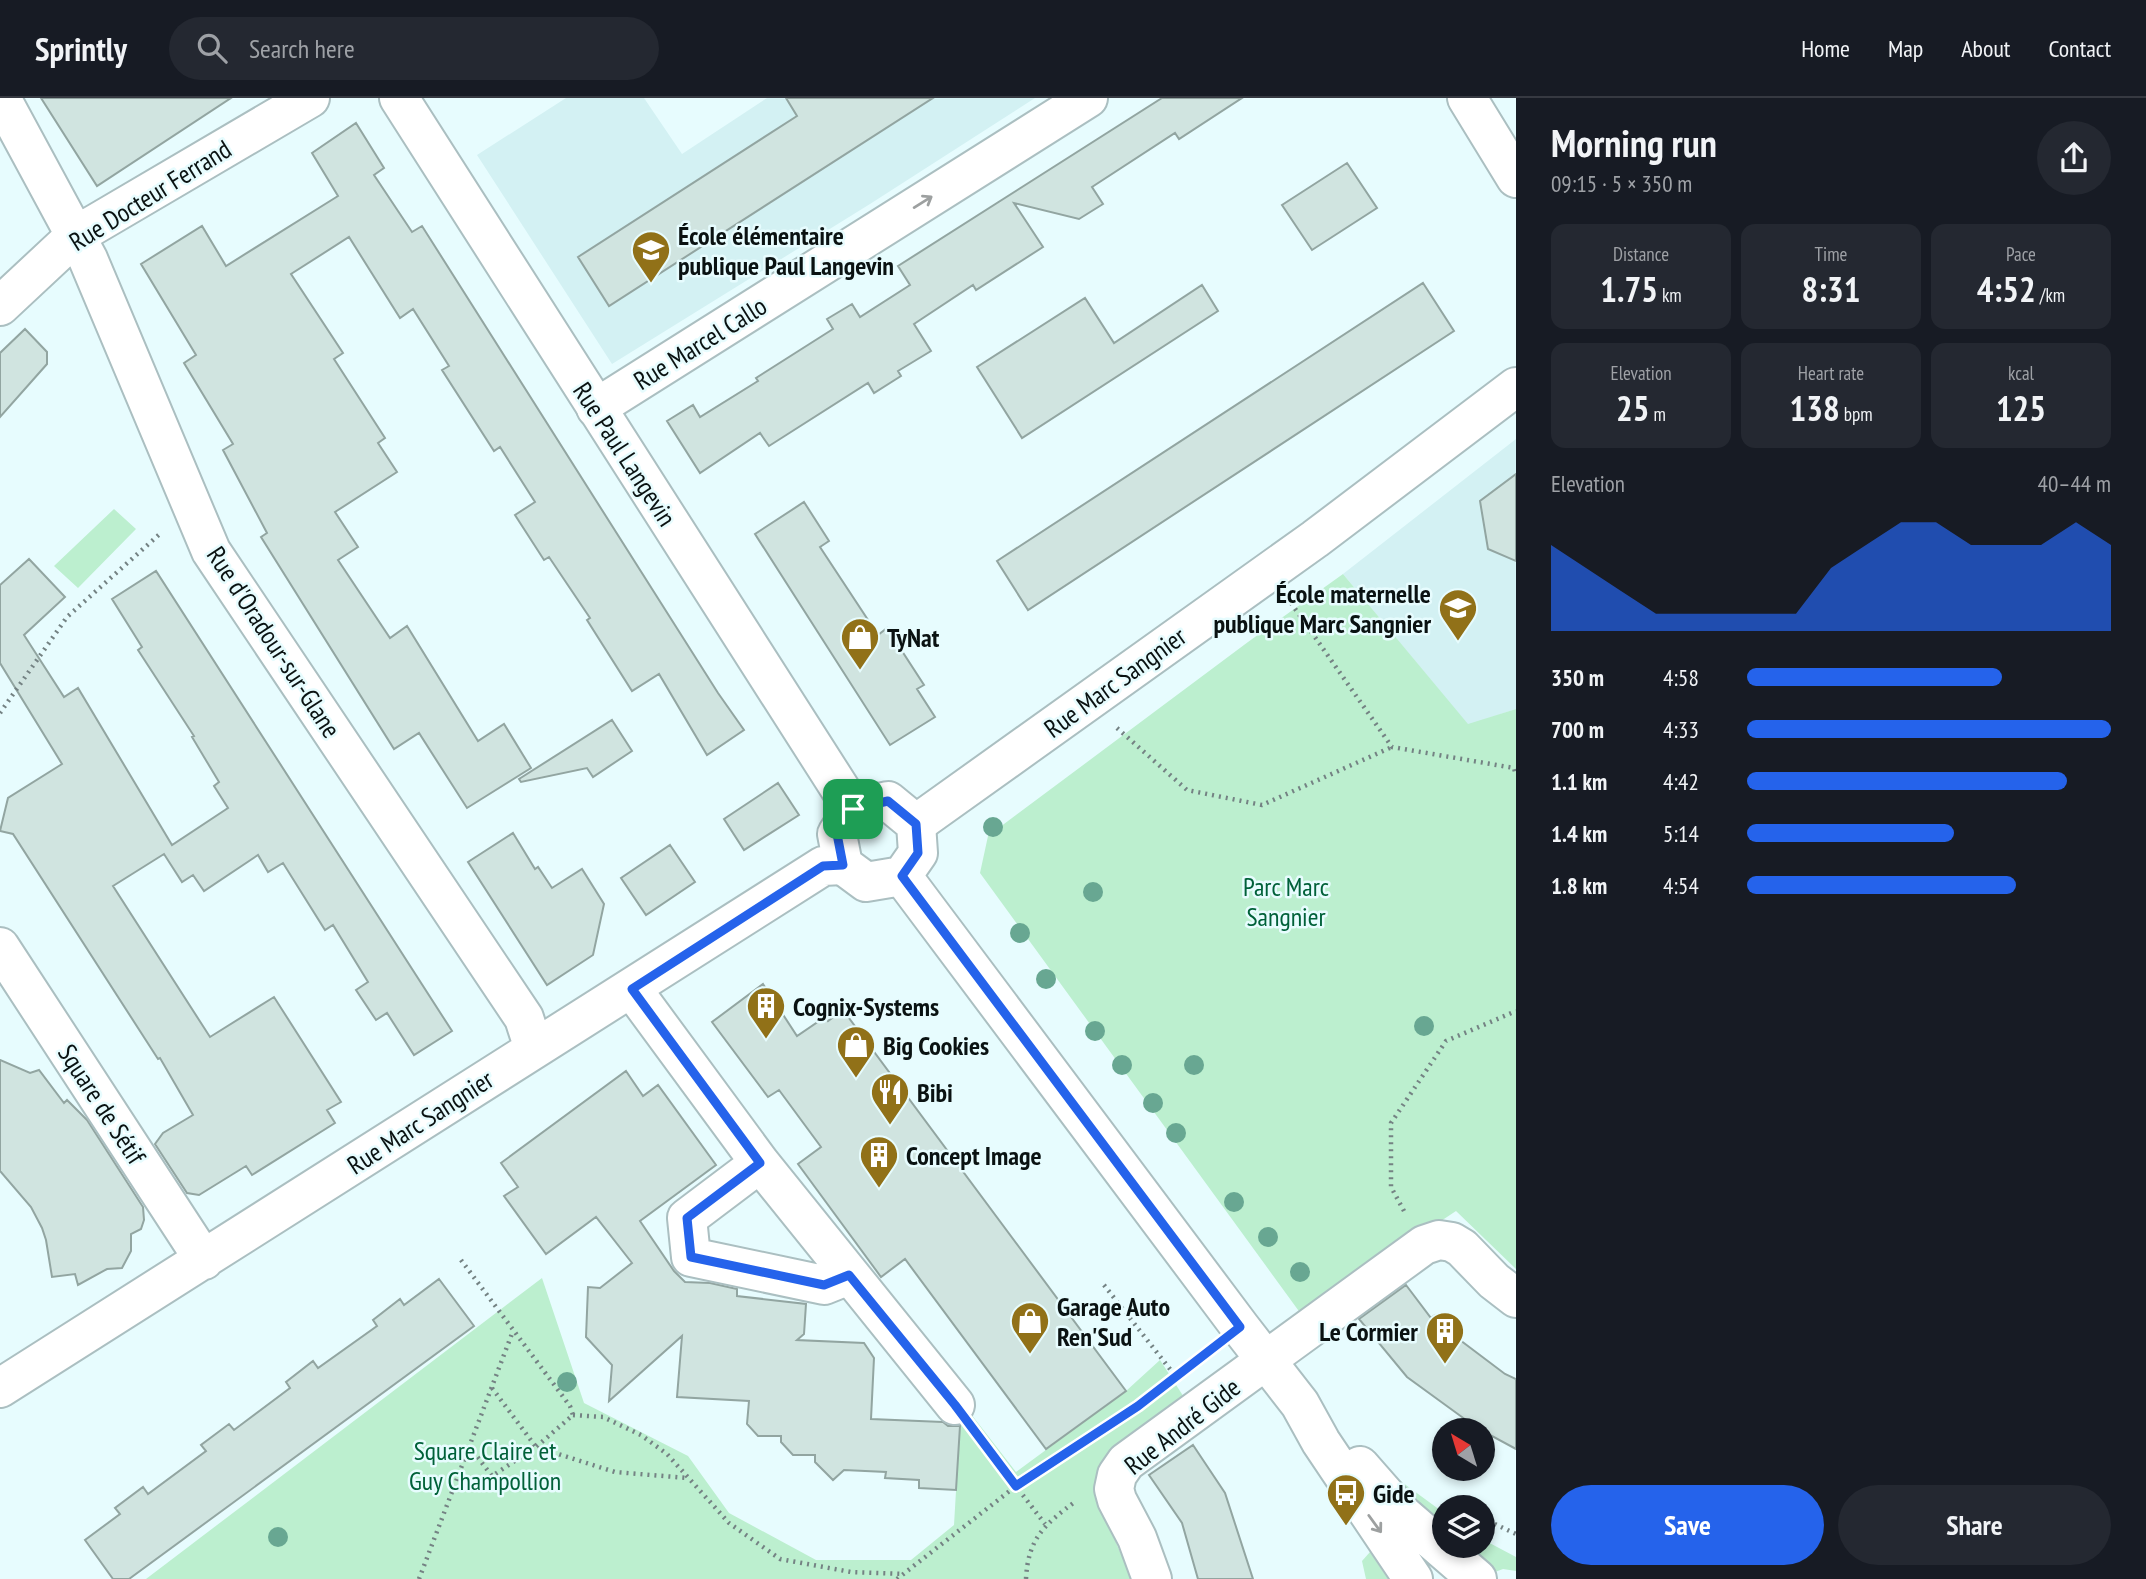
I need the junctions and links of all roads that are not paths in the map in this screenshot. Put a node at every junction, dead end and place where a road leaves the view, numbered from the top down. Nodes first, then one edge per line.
1 (1, 98) edge
2 (310, 98) edge
3 (399, 98) edge
4 (1088, 98) edge
5 (1466, 98) edge
6 (1516, 178) edge
7 (75, 236) junction
8 (0, 306) edge
9 (1516, 387) edge
10 (596, 408) junction
11 (853, 809) junction
12 (916, 824) junction
13 (843, 865) junction
14 (902, 876) junction
15 (0, 947) edge
16 (632, 989) junction
17 (534, 1049) junction
18 (760, 1163) junction
19 (204, 1260) junction
20 (849, 1275) junction
21 (1516, 1298) edge
22 (1268, 1360) junction
23 (0, 1388) edge
24 (1300, 1404) junction
25 (955, 1405) road end
26 (1152, 1579) edge
27 (1413, 1579) edge
28 (1477, 1579) edge

1 - 7 street, Rue d'Oradour-sur-Glane
2 - 7 street, Rue Docteur Ferrand
3 - 10 street, Rue Paul Langevin
10 -> 4 street, Rue Marcel Callo
5 - 6 street
7 - 8 street, Rue Docteur Ferrand
7 - 17 street, Rue d'Oradour-sur-Glane
9 - 12 street, Rue Marc Sangnier
10 - 11 street, Rue Paul Langevin
11 - 12 street
11 - 13 street
12 - 14 street
13 - 14 street
13 - 16 street, Rue Marc Sangnier
14 - 22 street
15 - 19 street, Square de Sétif
16 - 17 street, Rue Marc Sangnier
16 - 18 street
17 - 19 street, Rue Marc Sangnier
18 - 20 street
18 - 20 street
19 - 23 street, Rue Marc Sangnier
20 - 25 street
21 - 22 street, Rue André Gide
22 - 24 street
22 - 26 street, Rue André Gide
24 -> 27 street
24 - 28 street

